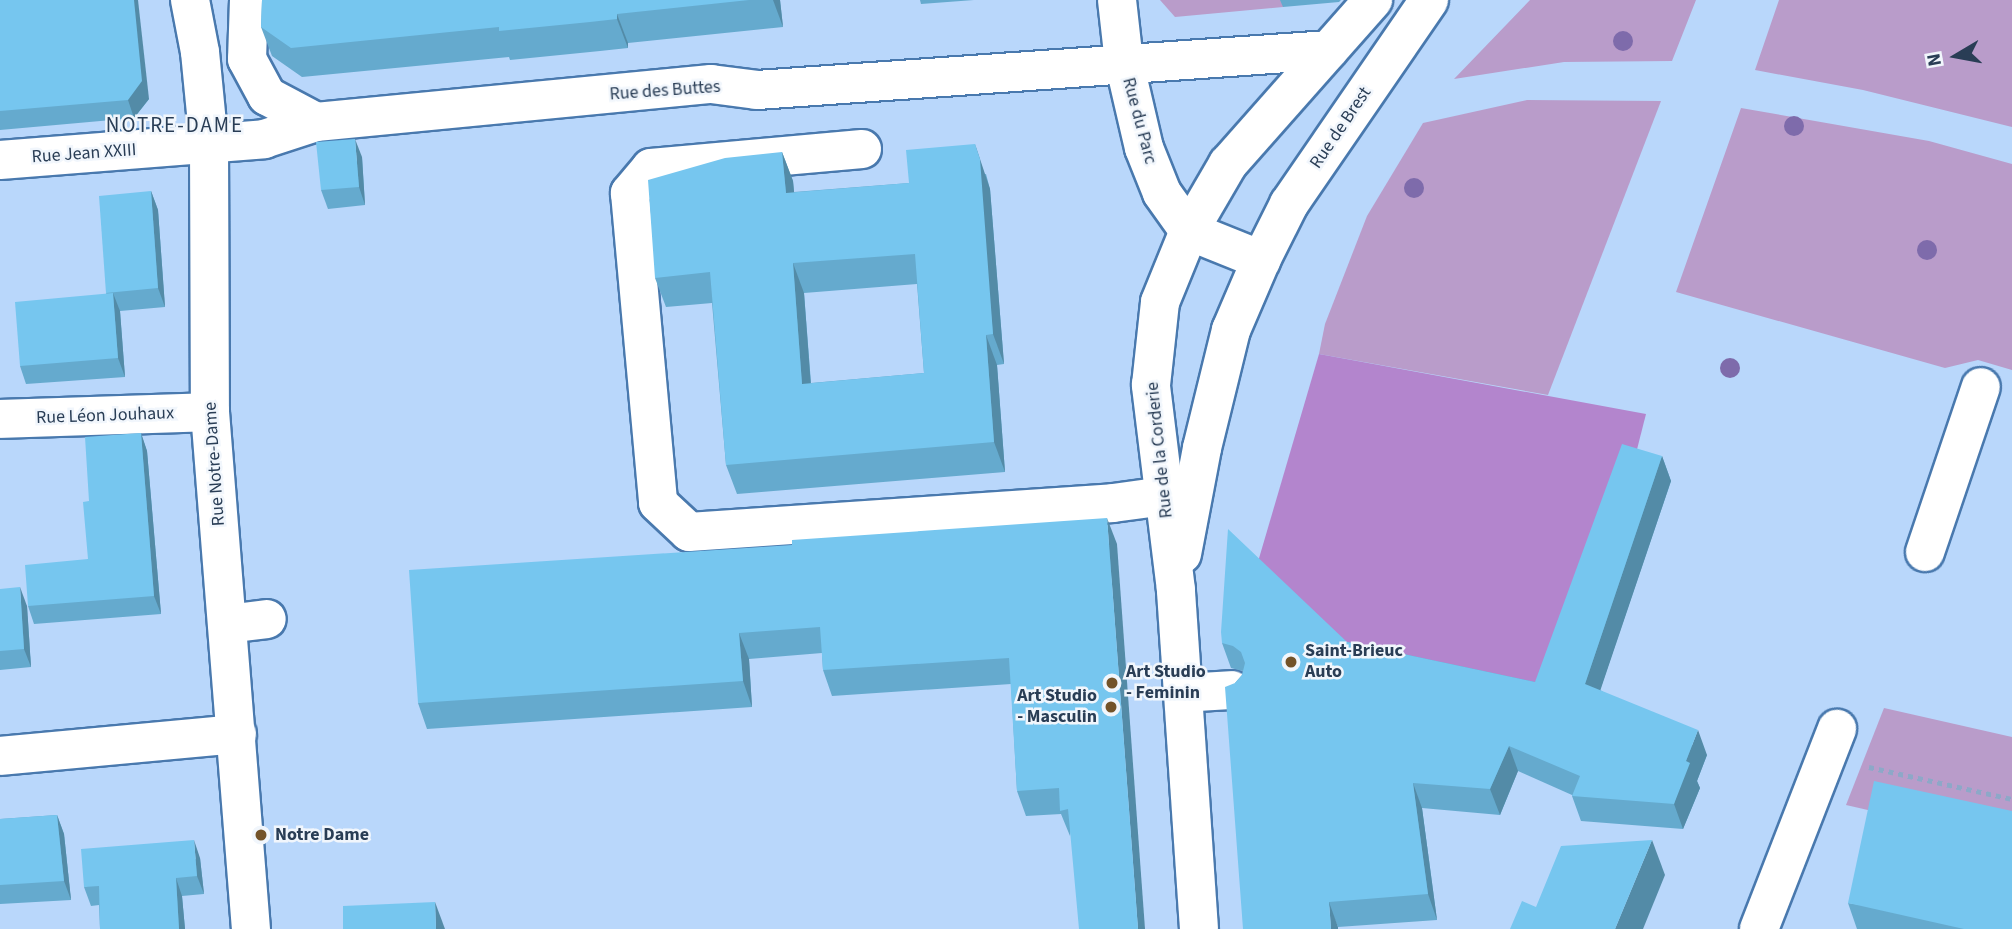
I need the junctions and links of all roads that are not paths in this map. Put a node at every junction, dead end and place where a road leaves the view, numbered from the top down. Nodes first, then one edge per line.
1 (190, 0) edge
2 (249, 0) edge
3 (1117, 0) edge
4 (1373, 0) edge
5 (1429, 0) edge
6 (1329, 50) junction
7 (1124, 62) junction
8 (316, 122) junction
9 (209, 144) junction
10 (862, 149) dead end
11 (0, 160) edge
12 (1189, 232) junction
13 (1261, 260) junction
14 (1981, 387) dead end
15 (211, 412) junction
16 (0, 419) edge
17 (1164, 496) junction
18 (1925, 552) dead end
19 (1176, 590) junction
20 (267, 620) dead end
21 (227, 624) junction
22 (1232, 690) edge
23 (1183, 693) junction
24 (237, 734) junction
25 (1832, 743) road end
26 (0, 756) edge
27 (251, 929) edge
28 (1199, 929) edge
29 (1759, 929) edge

1 - 9 street, Rue Notre-Dame
2 - 8 street
3 - 7 street, Rue du Parc
4 - 6 street
5 - 13 street, Rue de Brest
6 - 7 street, Rue des Buttes
6 - 12 street
7 - 8 street, Rue des Buttes
7 - 12 street, Rue du Parc
8 - 9 street, Rue des Buttes
9 - 11 street, Rue Jean XXIII
9 - 15 street, Rue Notre-Dame
10 - 17 street
12 - 13 street
12 - 17 street, Rue de la Corderie
13 - 19 street, Rue de la Corderie
14 - 18 street
15 - 16 street, Rue Léon Jouhaux
15 - 21 street, Rue Notre-Dame
17 - 19 street, Rue de la Corderie
19 - 23 street, Rue de la Corderie
20 - 21 street
21 - 24 street, Rue Notre-Dame
22 - 23 street
23 - 28 street, Rue de la Corderie
24 - 26 street
24 - 27 street, Rue Notre-Dame
25 - 29 street

